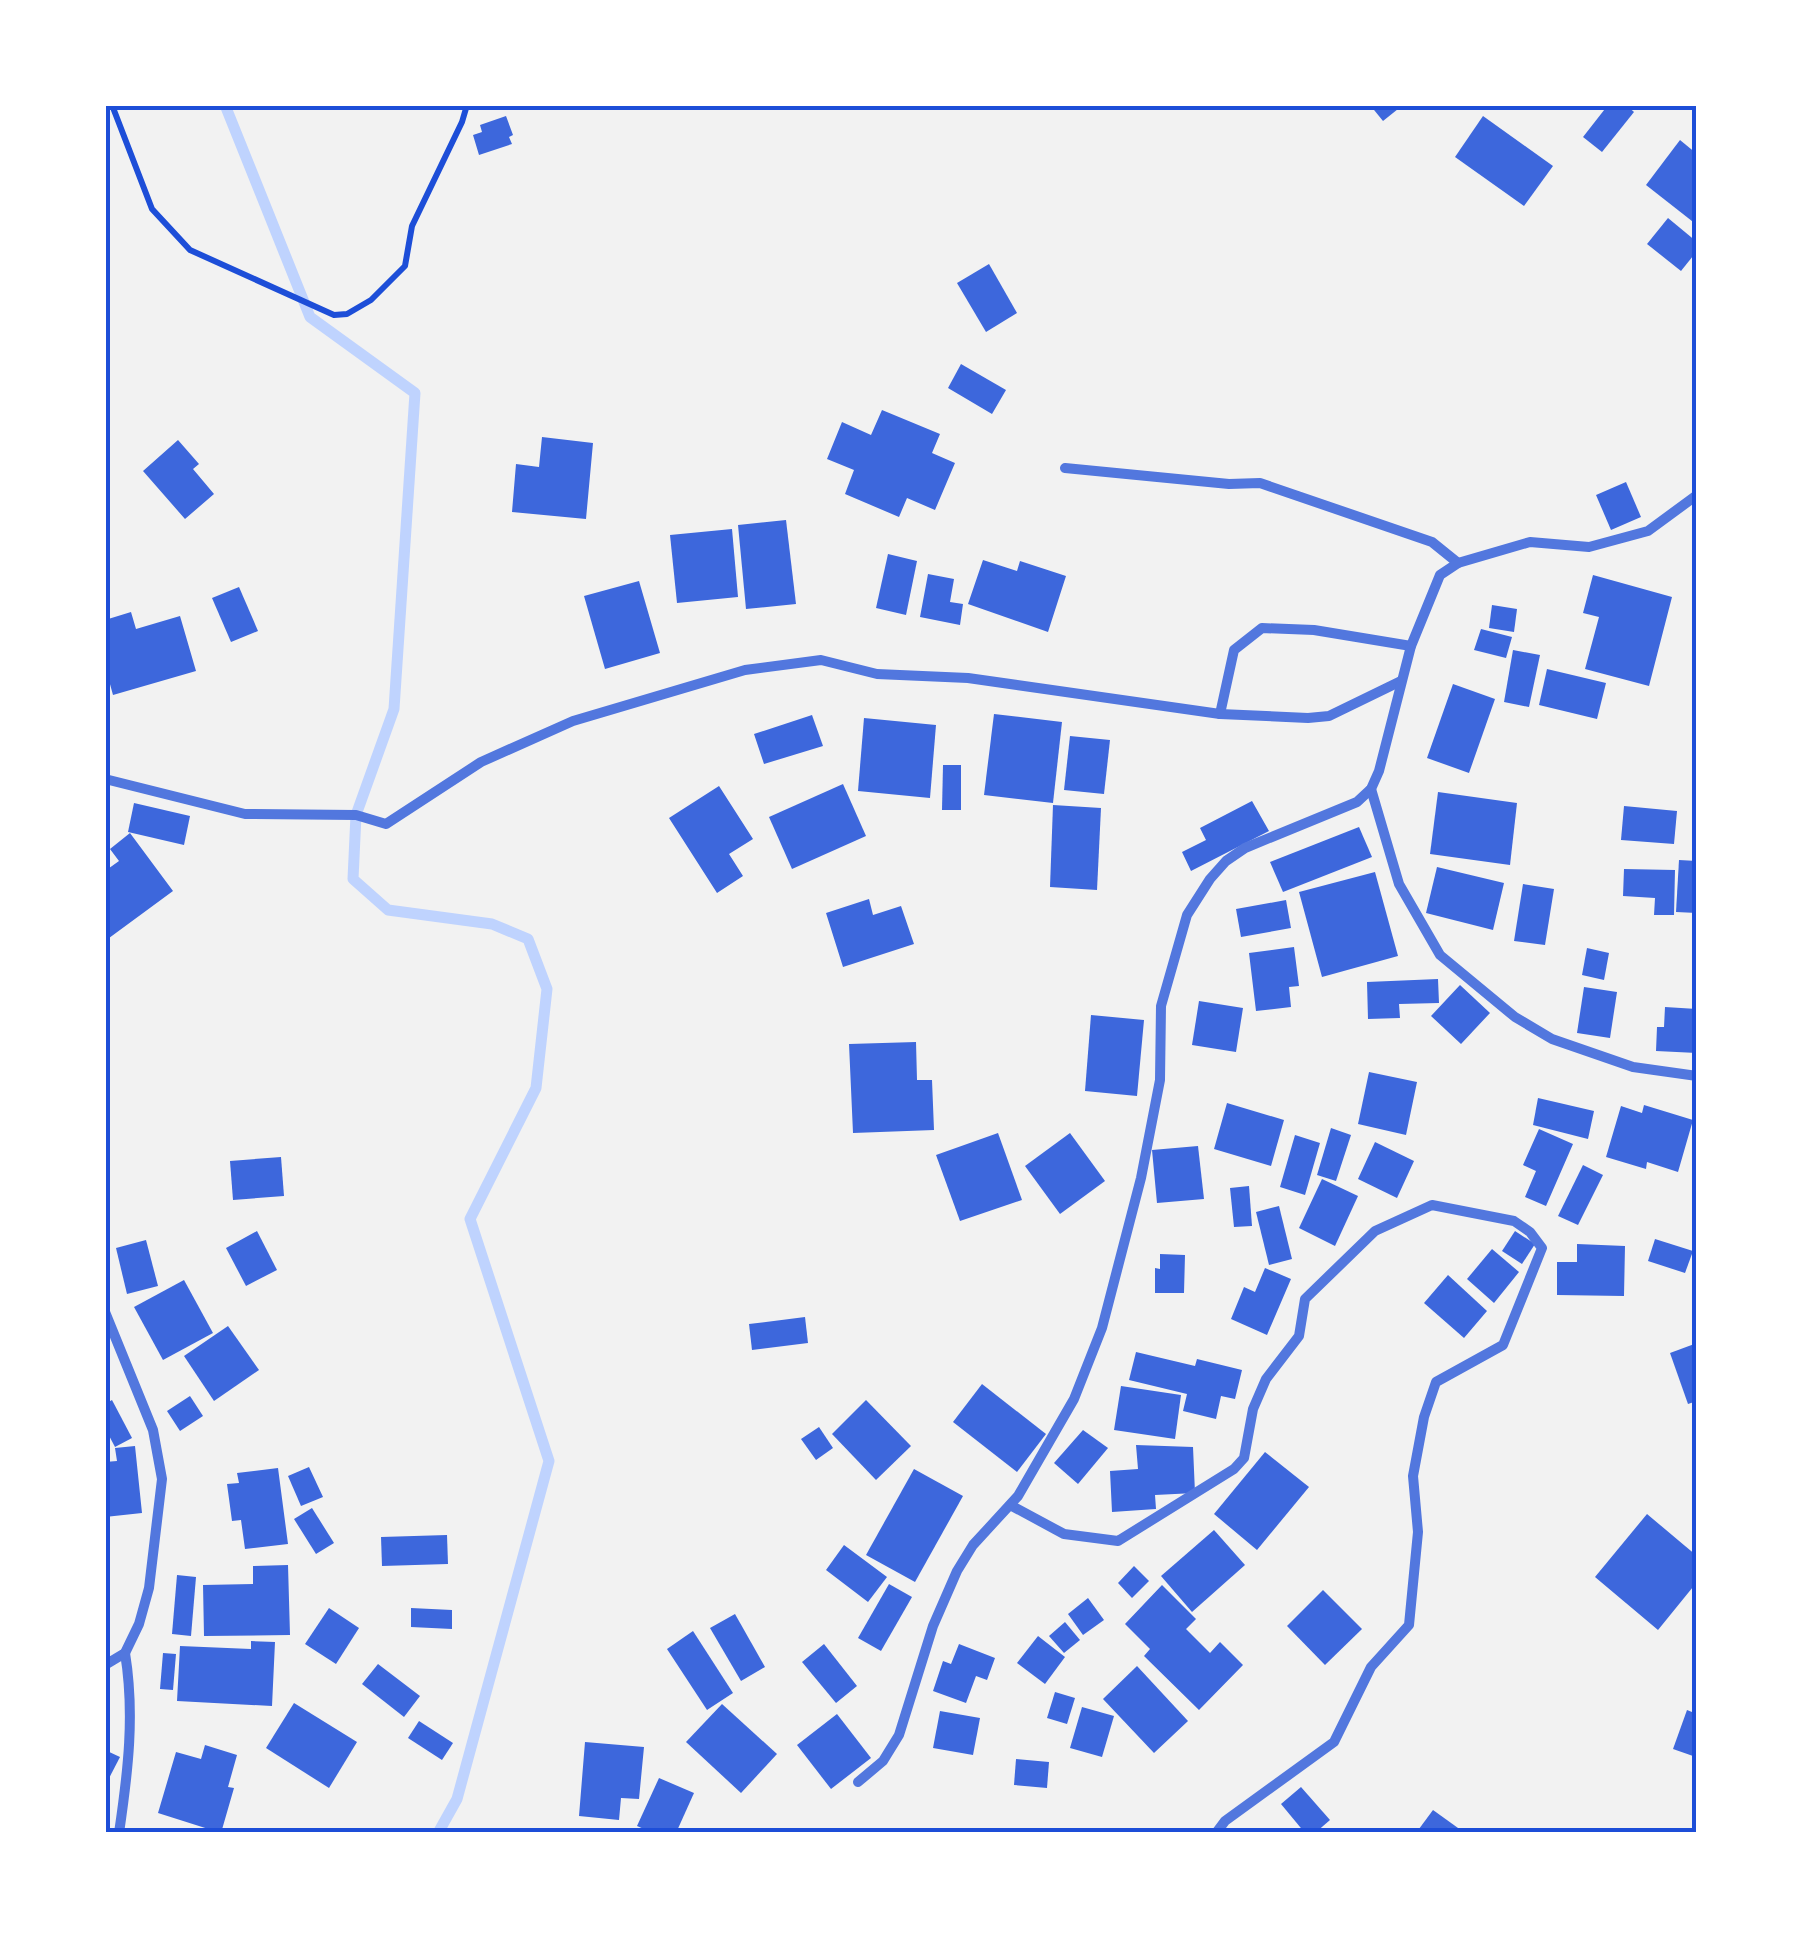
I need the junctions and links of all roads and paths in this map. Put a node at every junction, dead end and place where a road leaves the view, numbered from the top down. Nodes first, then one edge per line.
1 (112, 105) edge
2 (467, 105) edge
3 (1064, 468) dead end
4 (1697, 495) edge
5 (1458, 562) junction
6 (1412, 646) junction
7 (1400, 681) junction
8 (1220, 714) junction
9 (105, 779) edge
10 (1371, 789) junction
11 (1697, 1076) edge
12 (105, 1312) edge
13 (1012, 1506) junction
14 (125, 1653) junction
15 (105, 1665) edge
16 (858, 1782) dead end
17 (119, 1833) edge
18 (1216, 1833) edge

1 - 2 path
3 - 5 street
4 - 5 street
5 - 6 street
6 - 7 street
6 - 8 street
7 - 8 street
7 - 10 street
8 - 9 street
10 - 11 street
10 - 13 street
12 - 14 street
13 - 16 street
13 - 18 street
14 - 15 street
14 - 17 street

